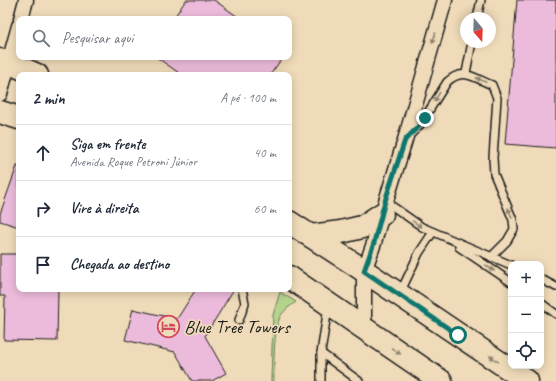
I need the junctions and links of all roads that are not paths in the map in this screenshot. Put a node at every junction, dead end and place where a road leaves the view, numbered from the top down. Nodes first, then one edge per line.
1 (26, 0) edge
2 (445, 0) edge
3 (481, 0) edge
4 (478, 12) edge
5 (22, 16) edge
6 (16, 34) edge
7 (471, 48) edge
8 (5, 61) edge
9 (30, 72) edge
10 (466, 73) junction
11 (0, 94) edge
12 (0, 112) edge
13 (16, 117) edge
14 (405, 140) junction
15 (384, 207) junction
16 (292, 224) edge
17 (433, 232) junction
18 (311, 236) junction
19 (446, 238) junction
20 (491, 257) junction
21 (508, 264) edge
22 (364, 271) junction
23 (292, 279) edge
24 (508, 280) edge
25 (544, 281) edge
26 (556, 287) edge
27 (243, 292) edge
28 (399, 295) junction
29 (328, 304) junction
30 (544, 305) edge
31 (556, 314) edge
32 (239, 320) dead end
33 (364, 329) junction
34 (321, 353) junction
35 (321, 381) edge
36 (359, 381) edge
37 (441, 381) edge
38 (527, 381) edge

1 - 5 street
2 -> 14 street
3 - 4 lane
6 - 8 street
7 - 10 lane
8 - 9 main road
8 - 11 street
10 -> 14 lane
20 -> 10 lane
12 - 13 main road
14 - 15 street
15 -> 17 lane
15 - 18 main road
15 - 22 street
16 - 18 main road
17 - 19 lane
17 - 28 lane
18 - 22 main road
19 - 20 lane
19 -> 24 lane
20 - 21 lane
22 - 28 main road
22 - 33 street
23 - 29 main road
25 - 26 lane
27 - 32 lane
38 -> 28 main road
29 - 33 main road
29 - 34 lane
30 - 31 lane
33 -> 37 main road
34 - 35 lane
34 - 36 lane

